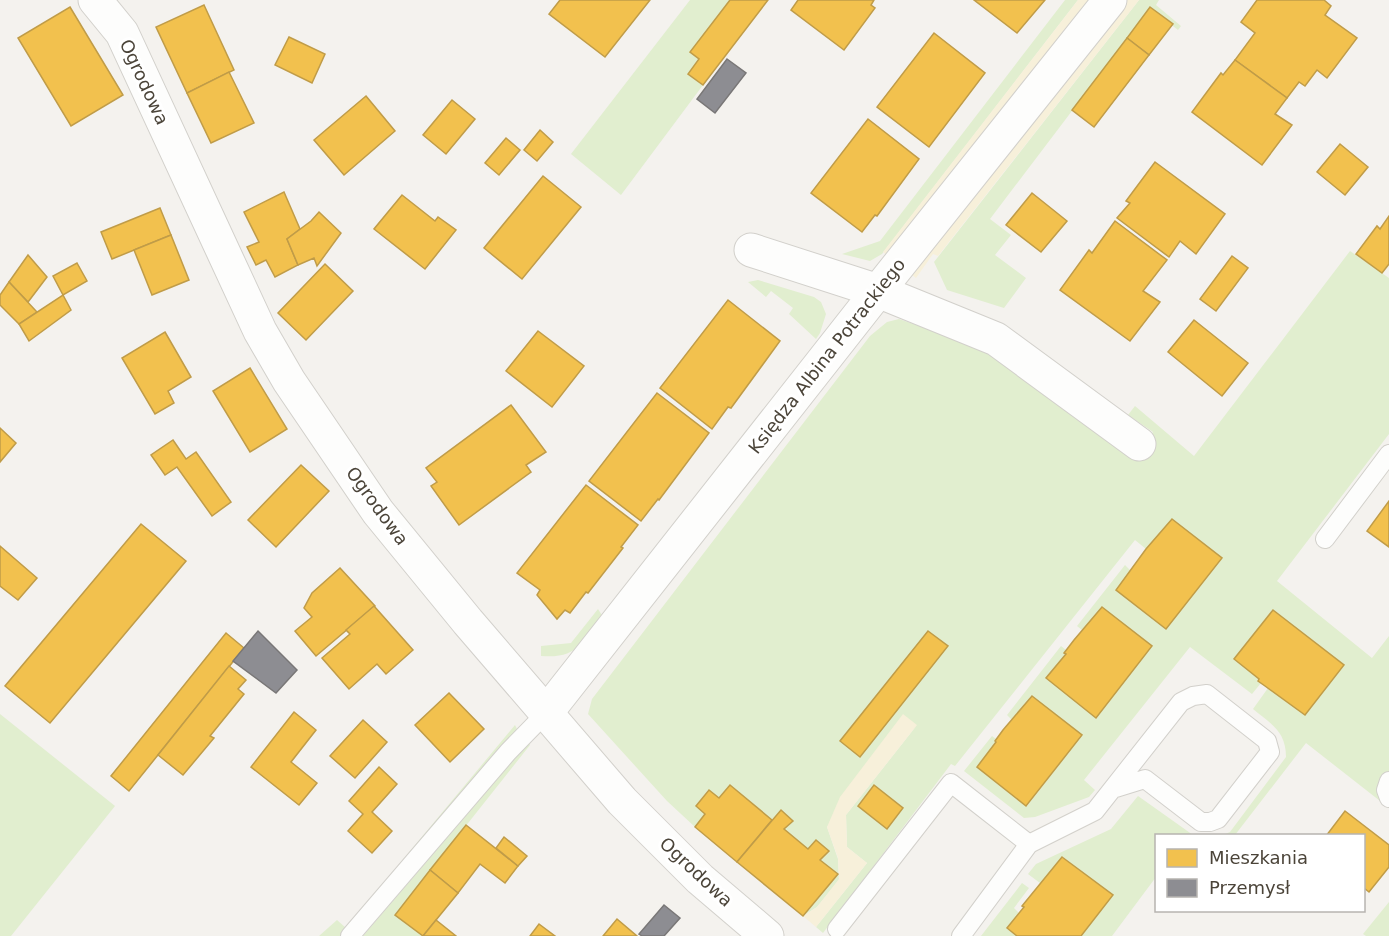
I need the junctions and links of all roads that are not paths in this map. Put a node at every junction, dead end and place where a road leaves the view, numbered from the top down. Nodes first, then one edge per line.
1 (96, 0) edge
2 (1110, 0) edge
3 (751, 250) dead end
4 (878, 291) junction
5 (1139, 444) dead end
6 (1389, 454) edge
7 (1325, 539) dead end
8 (546, 713) junction
9 (1389, 781) edge
10 (1116, 788) junction
11 (1389, 798) edge
12 (1029, 844) junction
13 (837, 929) dead end
14 (350, 936) edge
15 (767, 936) edge
16 (962, 936) edge

1 - 8 street, Ogrodowa
2 - 4 street, Księdza Albina Potrackiego
3 - 4 street
4 - 5 street
4 - 8 street, Księdza Albina Potrackiego
6 - 7 lane
8 - 14 lane
8 - 15 street, Ogrodowa
9 - 11 lane
10 - 10 lane
10 - 12 lane
12 - 13 lane
12 - 16 lane

